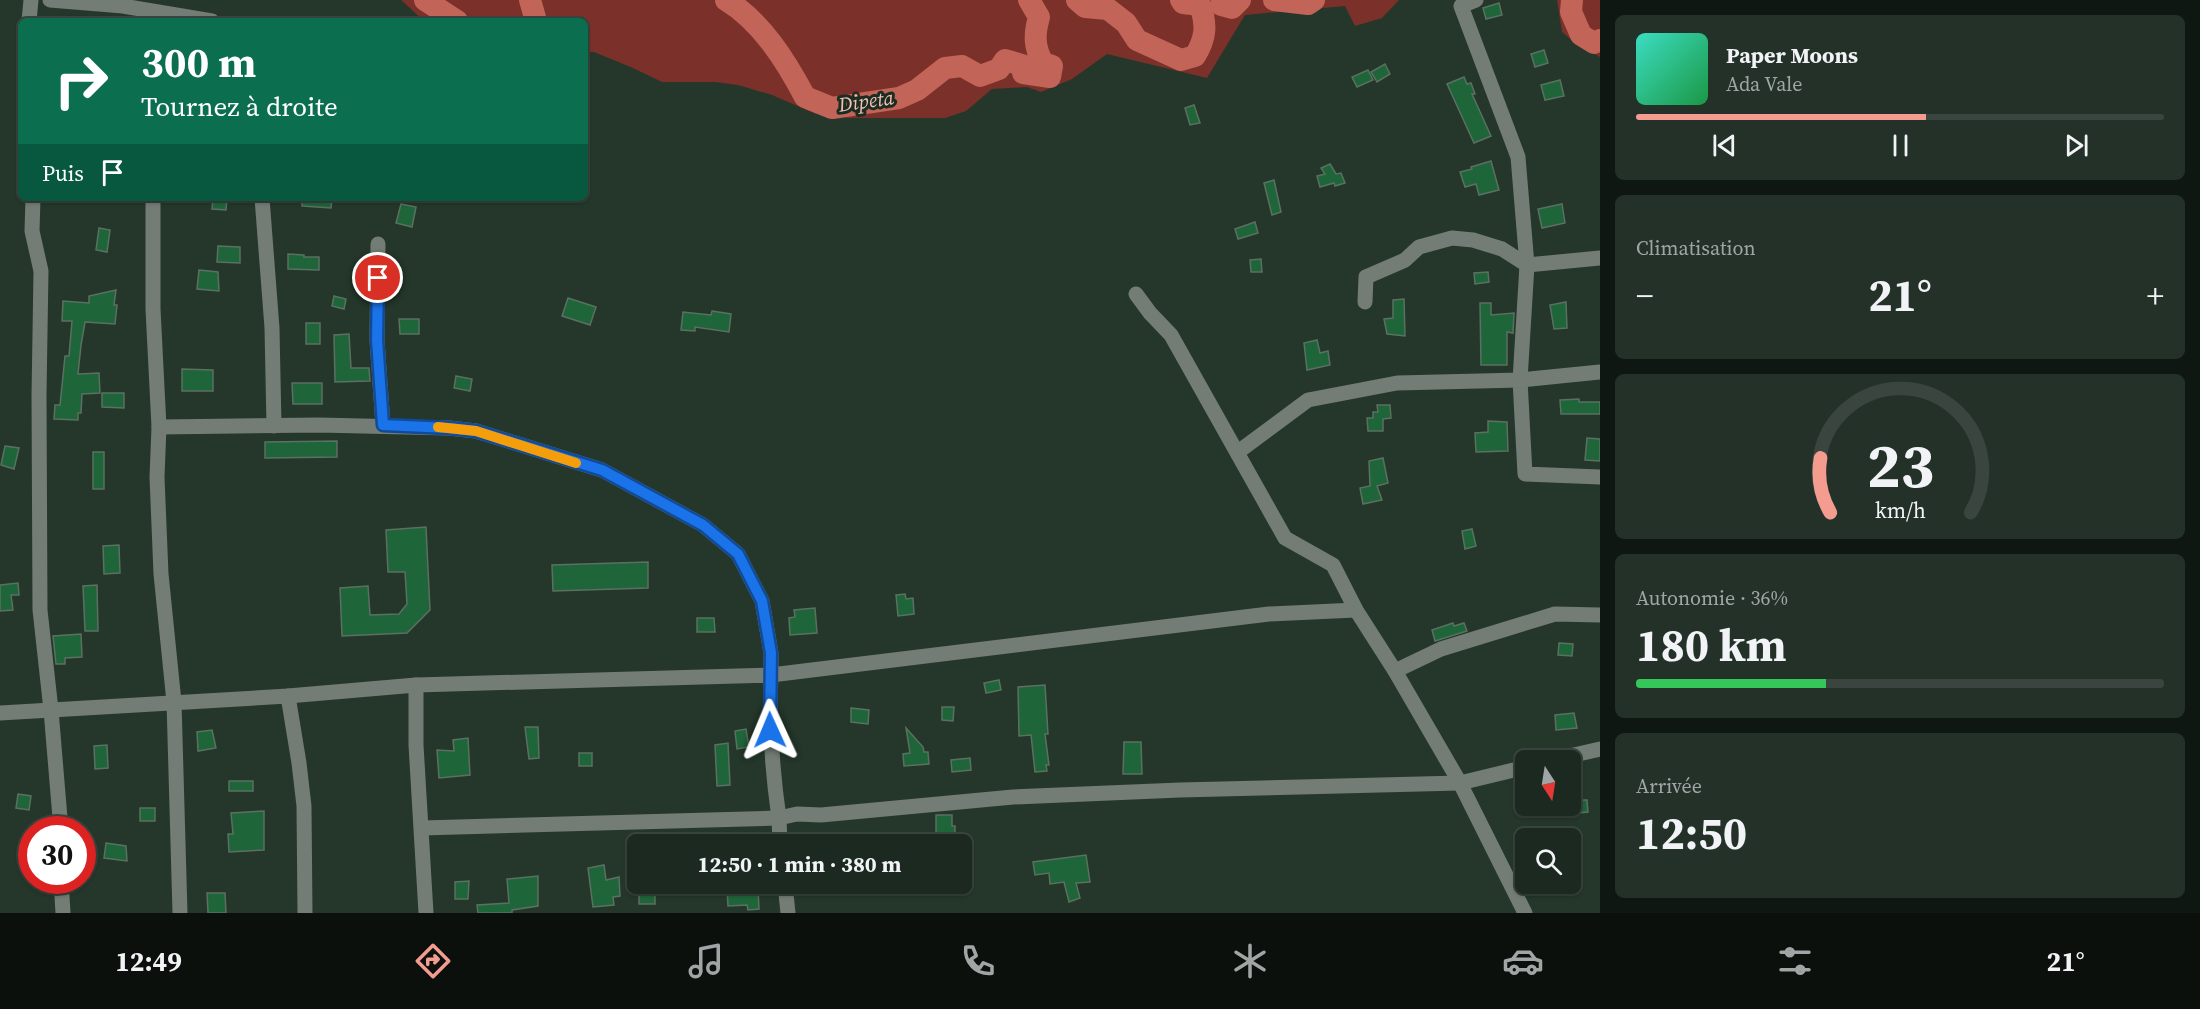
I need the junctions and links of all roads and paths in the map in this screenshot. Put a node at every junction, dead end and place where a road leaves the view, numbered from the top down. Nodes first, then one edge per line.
1 (31, 0) edge
2 (50, 0) edge
3 (1476, 0) edge
4 (29, 18) edge
5 (194, 18) edge
6 (33, 201) edge
7 (153, 201) edge
8 (262, 201) edge
9 (378, 244) dead end
10 (1600, 258) edge
11 (1527, 265) junction
12 (1136, 294) dead end
13 (1365, 302) dead end
14 (1600, 372) edge
15 (1520, 380) junction
16 (383, 425) junction
17 (273, 426) junction
18 (159, 427) junction
19 (1238, 452) junction
20 (1600, 477) edge
21 (1356, 610) junction
22 (1600, 615) edge
23 (1395, 671) junction
24 (771, 675) junction
25 (416, 685) junction
26 (288, 696) junction
27 (174, 702) junction
28 (51, 710) junction
29 (0, 713) edge
30 (1600, 749) edge
31 (1581, 753) edge
32 (1515, 770) edge
33 (1460, 783) junction
34 (60, 816) edge
35 (779, 818) junction
36 (422, 828) junction
37 (780, 834) edge
38 (62, 894) edge
39 (786, 894) edge
40 (63, 913) edge
41 (180, 913) edge
42 (305, 913) edge
43 (426, 913) edge
44 (788, 913) edge
45 (1525, 913) edge

1 - 4 street
2 - 5 street
3 - 11 street
6 - 28 street
7 - 18 street
8 - 17 street
9 - 16 street
10 - 11 street
11 - 13 street
11 - 15 street
12 - 19 street
14 - 15 street
15 - 19 street
15 - 20 street
16 - 17 street
16 - 24 street
17 - 18 street
18 - 27 street
19 - 21 street
21 - 23 street
21 - 24 street
22 - 23 street
23 - 33 street
24 - 25 street
24 - 35 street
25 - 26 street
25 - 36 street
26 - 27 street
26 - 42 street
27 - 28 street
27 - 41 street
28 - 29 street
28 - 34 street
30 - 31 street
32 - 33 street
33 - 35 street
33 - 45 street
35 - 36 street
35 - 37 street
36 - 43 street
38 - 40 street
39 - 44 street

